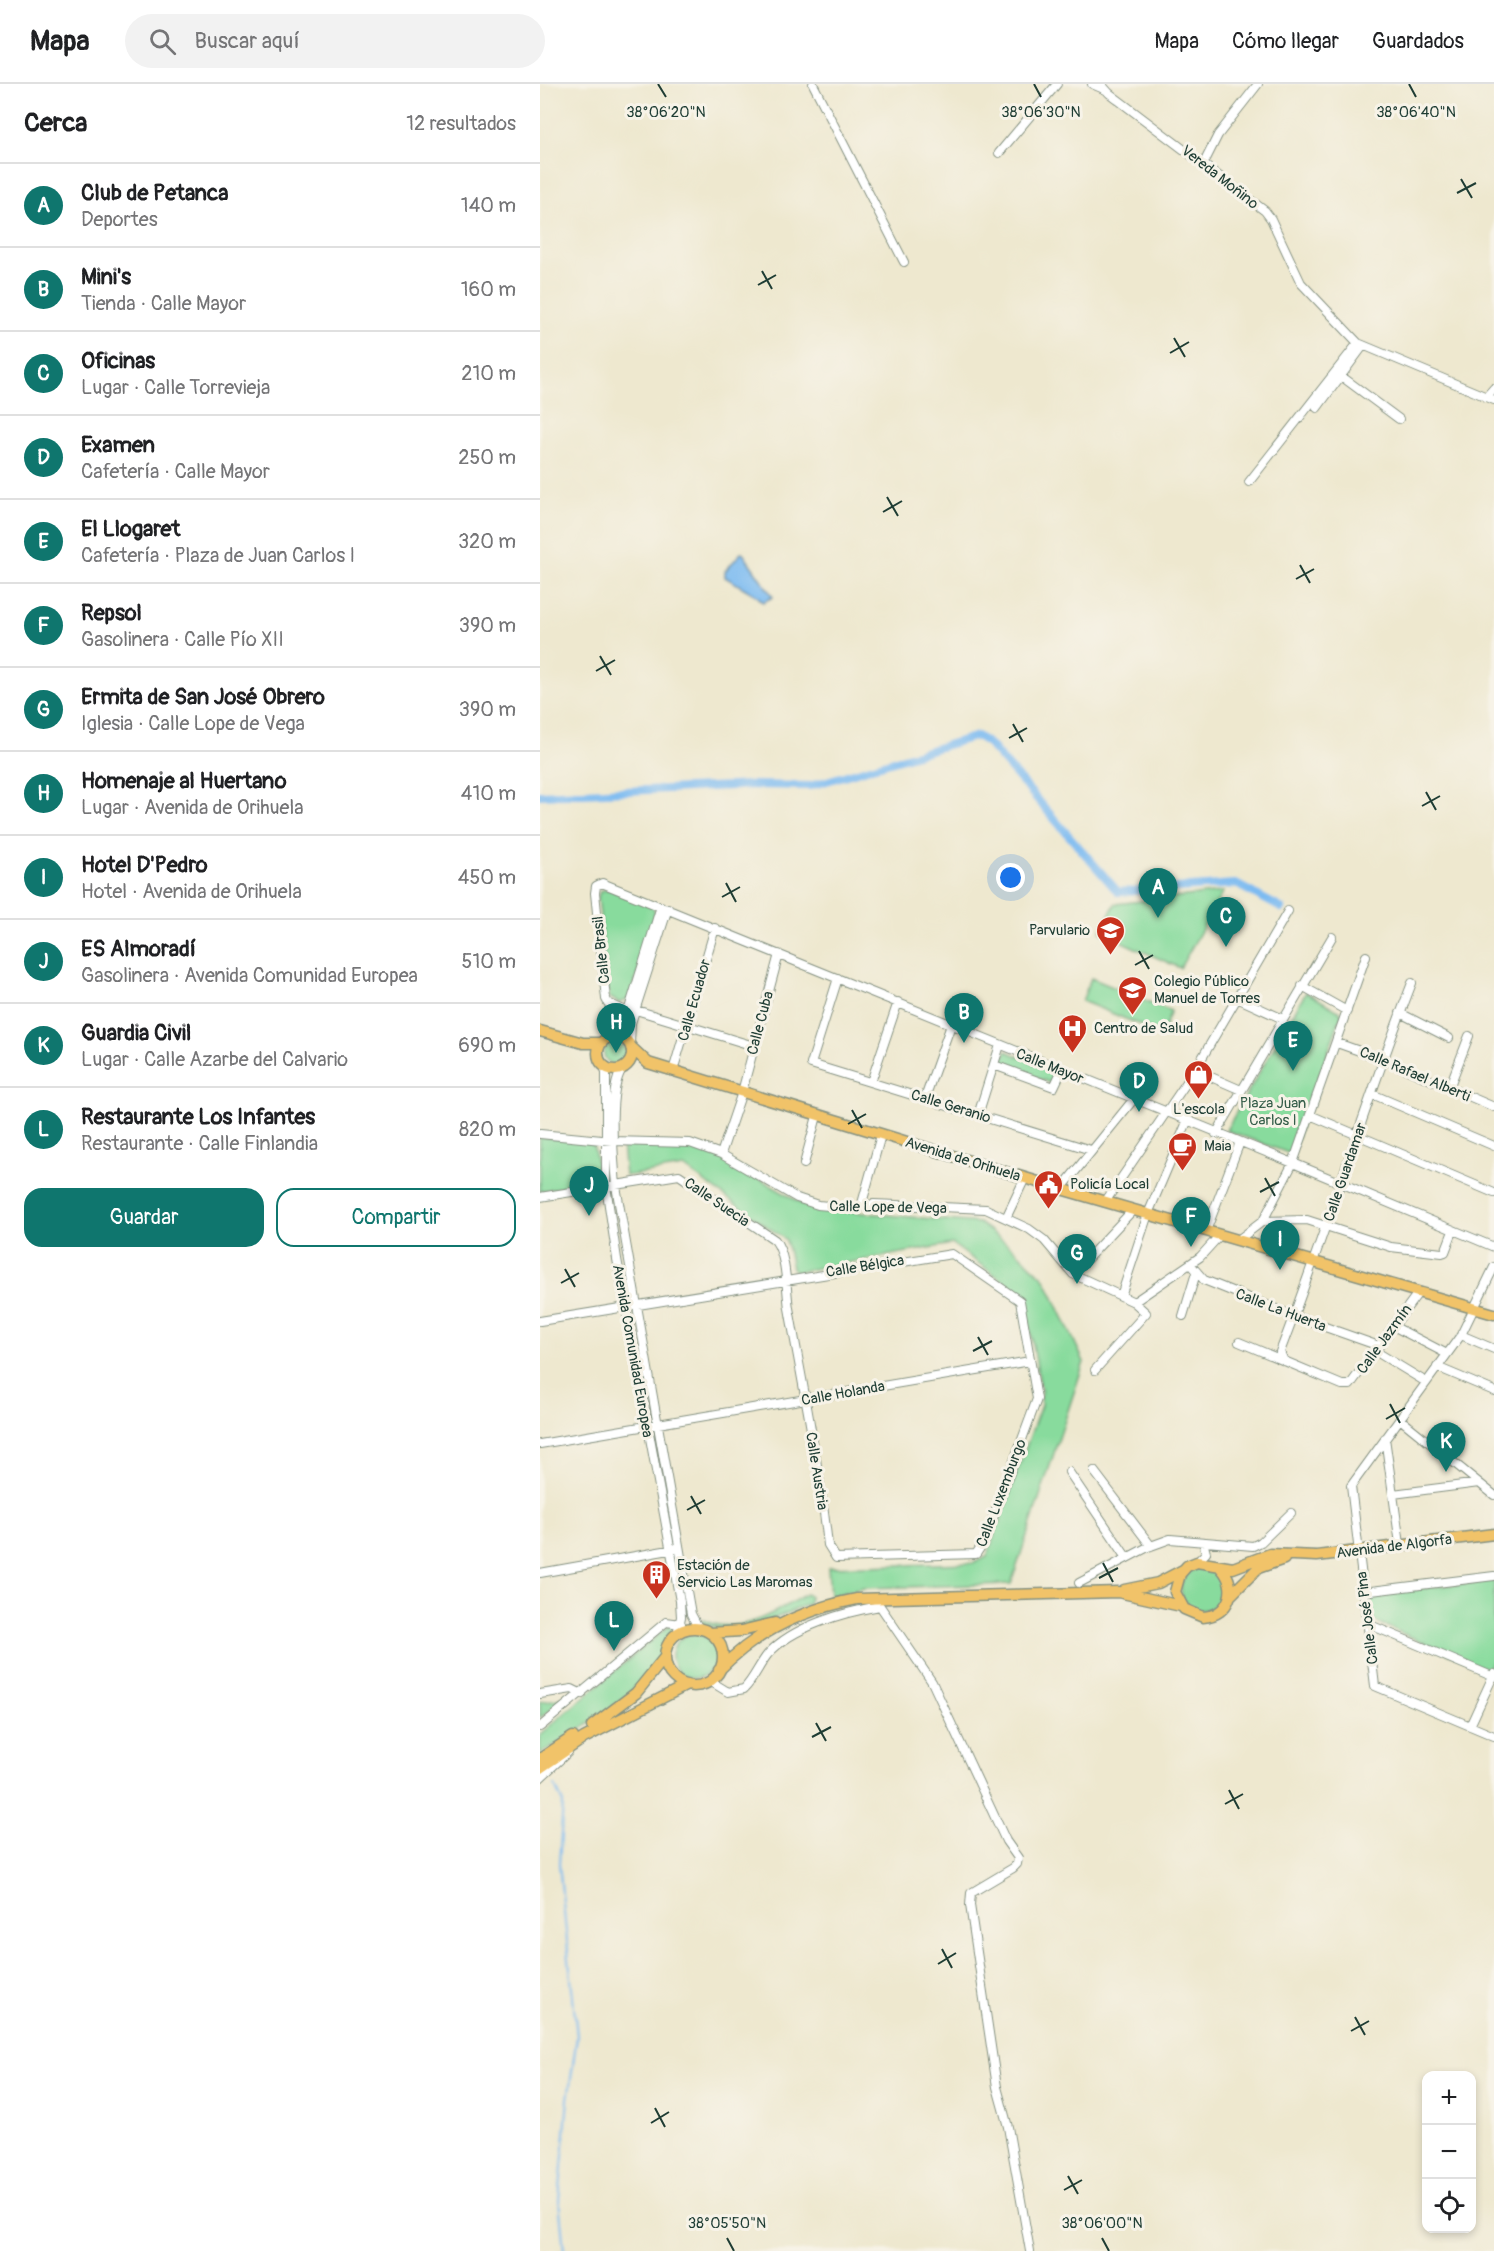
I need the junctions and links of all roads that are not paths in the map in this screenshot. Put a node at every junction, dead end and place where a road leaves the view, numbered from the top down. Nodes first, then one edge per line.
1 (813, 84) edge
2 (1057, 84) edge
3 (1092, 84) edge
4 (1258, 84) edge
5 (1104, 87) edge
6 (999, 153) dead end
7 (1204, 163) junction
8 (904, 262) dead end
9 (1361, 344) junction
10 (1341, 376) junction
11 (1494, 388) edge
12 (1490, 399) edge
13 (1317, 408) dead end
14 (1399, 419) dead end
15 (1249, 482) dead end
16 (607, 883) joint
17 (664, 907) junction
18 (1288, 911) dead end
19 (715, 928) junction
20 (1332, 937) dead end
21 (779, 954) junction
22 (1366, 957) dead end
23 (838, 978) junction
24 (1412, 983) dead end
25 (1302, 986) junction
26 (1237, 998) junction
27 (898, 1002) junction
28 (632, 1011) junction
29 (1347, 1011) junction
30 (1400, 1013) junction
31 (1283, 1019) junction
32 (687, 1025) junction
33 (951, 1025) junction
34 (540, 1031) edge
35 (614, 1036) junction
36 (1469, 1036) dead end
37 (1449, 1038) dead end
38 (1337, 1042) junction
39 (583, 1043) junction
40 (601, 1043) junction
41 (1000, 1045) junction
42 (631, 1046) junction
43 (753, 1046) junction
44 (598, 1055) junction
45 (1382, 1059) junction
46 (648, 1063) junction
47 (994, 1065) junction
48 (604, 1066) junction
49 (625, 1067) junction
50 (1062, 1070) junction
51 (1195, 1070) junction
52 (673, 1071) junction
53 (871, 1082) junction
54 (1449, 1088) junction
55 (1241, 1090) junction
56 (742, 1092) junction
57 (1372, 1094) junction
58 (925, 1098) junction
59 (1133, 1100) junction
60 (1494, 1107) edge
61 (1166, 1113) junction
62 (978, 1115) junction
63 (1310, 1115) junction
64 (817, 1116) junction
65 (1187, 1122) junction
66 (540, 1134) edge
67 (1215, 1134) junction
68 (881, 1135) junction
69 (1357, 1135) junction
70 (608, 1140) junction
71 (1240, 1142) junction
72 (1494, 1146) edge
73 (1091, 1150) junction
74 (721, 1154) junction
75 (1293, 1163) junction
76 (804, 1164) dead end
77 (1025, 1178) junction
78 (1341, 1183) junction
79 (606, 1186) junction
80 (616, 1186) junction
81 (1061, 1189) junction
82 (1494, 1193) edge
83 (540, 1197) edge
84 (1105, 1202) junction
85 (861, 1207) junction
86 (1133, 1210) junction
87 (1148, 1214) junction
88 (1006, 1218) junction
89 (1263, 1221) junction
90 (1326, 1225) junction
91 (1206, 1231) junction
92 (1453, 1231) junction
93 (1220, 1235) junction
94 (1238, 1240) junction
95 (1494, 1247) edge
96 (1314, 1262) junction
97 (1190, 1264) junction
98 (1494, 1267) edge
99 (1196, 1273) junction
100 (1073, 1274) junction
101 (784, 1279) junction
102 (1418, 1293) junction
103 (1121, 1296) junction
104 (1134, 1302) junction
105 (636, 1305) junction
106 (625, 1306) junction
107 (1474, 1308) junction
108 (1494, 1314) edge
109 (1183, 1316) dead end
110 (1294, 1316) junction
111 (540, 1321) edge
112 (1393, 1326) junction
113 (1461, 1335) junction
114 (1239, 1342) dead end
115 (1377, 1349) junction
116 (1494, 1349) edge
117 (1447, 1354) junction
118 (1030, 1361) junction
119 (1284, 1361) junction
120 (1437, 1367) junction
121 (1095, 1370) dead end
122 (1426, 1382) junction
123 (1494, 1391) edge
124 (805, 1399) junction
125 (1400, 1419) junction
126 (657, 1425) junction
127 (646, 1426) junction
128 (1385, 1438) junction
129 (540, 1444) edge
130 (1094, 1471) dead end
131 (1069, 1472) dead end
132 (1479, 1483) junction
133 (1393, 1494) junction
134 (1494, 1495) edge
135 (1291, 1513) dead end
136 (1494, 1534) edge
137 (1203, 1542) junction
138 (1216, 1544) junction
139 (1400, 1544) junction
140 (1151, 1546) junction
141 (681, 1549) junction
142 (671, 1550) junction
143 (1358, 1551) junction
144 (832, 1555) joint
145 (1293, 1556) junction
146 (1127, 1557) junction
147 (1197, 1562) junction
148 (1218, 1566) junction
149 (1183, 1570) junction
150 (540, 1573) edge
151 (1494, 1576) edge
152 (1079, 1583) dead end
153 (1118, 1592) junction
154 (1363, 1592) junction
155 (1230, 1596) junction
156 (1180, 1606) junction
157 (790, 1619) junction
158 (1368, 1624) junction
159 (679, 1629) junction
160 (699, 1629) junction
161 (710, 1633) junction
162 (665, 1658) junction
163 (719, 1670) junction
164 (1494, 1676) edge
165 (710, 1681) junction
166 (687, 1685) junction
167 (540, 1694) edge
168 (582, 1694) junction
169 (1470, 1726) junction
170 (540, 1727) edge
171 (1494, 1736) edge
172 (573, 1746) junction
173 (540, 1759) edge
174 (540, 1768) edge
175 (540, 1778) edge
176 (1030, 2251) edge

1 - 8 street
2 - 6 street
3 - 5 street, Vereda Moñino
4 - 7 street
5 - 7 street, Vereda Moñino
7 - 9 street, Vereda Moñino
9 - 10 street
9 - 12 street, Vereda Moñino
9 - 15 street
10 - 13 street
10 - 14 street
11 - 12 street
16 - 17 street, Calle Mayor
16 - 28 street, Calle Brasil
17 - 19 street, Calle Mayor
17 - 28 street
18 - 26 street
19 - 21 street, Calle Mayor
19 - 32 street, Calle Ecuador
20 - 25 street
21 - 23 street, Calle Mayor
21 - 43 street, Calle Cuba
22 - 29 street
23 - 27 street, Calle Mayor
23 - 53 street, Calle Geranio
24 - 30 street, Calle Guardamar
25 - 29 street
25 - 31 street
26 - 31 street
26 - 51 street
27 - 33 street, Calle Mayor
27 - 53 street
28 - 32 street
28 - 35 street
28 - 42 street
29 - 38 street
30 - 37 street
30 - 45 street, Calle Guardamar
31 - 55 street
32 - 43 street
32 - 52 street, Calle Ecuador
33 - 41 street, Calle Mayor
33 - 58 street
34 - 39 main road
35 - 40 main road
35 - 42 main road
36 - 54 street
38 - 45 street, Calle Rafael Alberti
38 - 63 street
39 - 40 main road
39 - 44 main road
40 - 44 main road
41 - 47 street
41 - 50 street, Calle Mayor
42 - 46 main road, Avenida de Orihuela
42 - 49 main road
43 - 56 street, Calle Cuba
44 - 48 main road
45 - 54 street, Calle Rafael Alberti
45 - 57 street, Calle Guardamar
46 - 49 main road, Avenida de Orihuela
46 - 52 main road, Avenida de Orihuela
47 - 50 street
47 - 62 street
48 - 49 main road
48 - 70 street, Avenida Comunidad Europea
49 - 70 street, Avenida Comunidad Europea
50 - 59 street, Calle Mayor
51 - 55 street
51 - 61 street
52 - 56 main road, Avenida de Orihuela
53 - 58 street, Calle Geranio
54 - 60 street, Calle Rafael Alberti
55 - 67 street
56 - 64 main road, Avenida de Orihuela
56 - 74 street, Calle Cuba
57 - 69 street, Calle Guardamar
57 - 72 street
58 - 62 street, Calle Geranio
59 - 61 street, Calle Mayor
59 - 73 street
61 - 65 street, Calle Mayor
61 - 84 street
62 - 73 street, Calle Geranio
63 - 69 street
63 - 75 street
64 - 68 main road, Avenida de Orihuela
64 - 76 street
65 - 67 street, Calle Mayor
65 - 87 street
66 - 70 street, Calle Lope de Vega
67 - 71 street, Calle Mayor
68 - 77 main road, Avenida de Orihuela
68 - 85 street
69 - 78 street, Calle Guardamar
69 - 82 street
70 - 74 street, Calle Lope de Vega
70 - 79 street, Avenida Comunidad Europea
70 - 80 street, Avenida Comunidad Europea
71 - 75 street, Calle Mayor
71 - 91 street
73 - 81 street
74 - 85 street, Calle Lope de Vega
75 - 78 street, Calle Mayor
75 - 89 street
77 - 81 main road, Avenida de Orihuela
77 - 88 street
78 - 90 street, Calle Guardamar
78 - 92 street, Calle Mayor
79 - 80 street, Calle Suecia
79 - 83 street, Calle Suecia
79 - 106 street, Avenida Comunidad Europea
80 - 101 street, Calle Suecia
80 - 105 street, Avenida Comunidad Europea
81 - 84 main road, Avenida de Orihuela
84 - 86 main road, Avenida de Orihuela
85 - 88 street, Calle Lope de Vega
86 - 87 main road, Avenida de Orihuela
86 - 100 street
87 - 91 main road, Avenida de Orihuela
87 - 103 street
88 - 100 street, Calle Lope de Vega
89 - 90 street
89 - 94 street
90 - 92 street
90 - 96 street, Calle Guardamar
91 - 93 main road, Avenida de Orihuela
92 - 95 street, Calle Mayor
93 - 94 main road, Avenida de Orihuela
93 - 97 street
94 - 96 main road, Avenida de Orihuela
96 - 102 main road, Avenida de Orihuela
96 - 110 street, Calle Guardamar
97 - 99 street, Calle La Huerta
97 - 104 street
98 - 107 street, Calle José Pina
99 - 109 street
99 - 110 street, Calle La Huerta
100 - 103 street, Calle Lope de Vega
101 - 105 street, Calle Bélgica
101 - 118 street, Calle Bélgica
101 - 124 street, Calle Austria
102 - 107 main road, Avenida de Orihuela
102 - 112 street, Calle Jazmín
103 - 104 street, Calle Lope de Vega
104 - 121 street
105 - 106 street, Calle Bélgica
105 - 126 street, Avenida Comunidad Europea
106 - 111 street, Calle Bélgica
106 - 127 street, Avenida Comunidad Europea
107 - 108 main road, Avenida de Orihuela
107 - 113 street, Calle José Pina
110 - 115 street, Calle La Huerta
110 - 119 street, Calle Guardamar
112 - 115 street, Calle Jazmín
112 - 117 street
113 - 116 street
113 - 117 street, Calle José Pina
114 - 119 street
115 - 119 street, Calle Jazmín
115 - 122 street, Calle La Huerta
117 - 120 street, Calle José Pina
118 - 124 street, Calle Holanda
118 - 144 street, Calle Luxemburgo
120 - 122 street, Calle José Pina
120 - 123 street
122 - 125 street, Calle José Pina
124 - 126 street, Calle Holanda
124 - 144 street, Calle Austria
125 - 128 street, Calle José Pina
125 - 132 street
126 - 127 street, Calle Holanda
126 - 141 street, Avenida Comunidad Europea
127 - 129 street, Calle Holanda
127 - 142 street, Avenida Comunidad Europea
128 - 133 street
128 - 143 street, Calle José Pina
130 - 140 street
131 - 146 street
132 - 133 street
132 - 134 street
133 - 139 street
135 - 138 street
136 - 139 main road, Avenida de Algorfa
137 - 138 street
137 - 140 street
137 - 147 street
138 - 148 street
139 - 143 main road, Avenida de Algorfa
140 - 146 street
141 - 142 street
141 - 160 street, Avenida Comunidad Europea
142 - 150 street
142 - 159 street, Avenida Comunidad Europea
143 - 145 main road, Avenida de Algorfa
143 - 154 street, Calle José Pina
145 - 148 main road, Avenida de Algorfa
145 - 155 main road, Avenida de Algorfa
146 - 152 street
147 - 148 main road
147 - 149 main road
148 - 155 main road
149 - 153 main road
149 - 156 main road
151 - 154 street
153 - 156 main road
153 - 157 main road
154 - 158 street, Calle José Pina
155 - 156 main road
157 - 161 main road
157 - 163 main road
158 - 164 street
158 - 169 street, Calle José Pina
159 - 160 main road
159 - 162 main road
159 - 168 street
160 - 161 main road
161 - 163 main road
162 - 166 main road
162 - 173 main road
163 - 165 main road
164 - 169 street
165 - 166 main road
165 - 176 street
166 - 172 main road
167 - 168 street
168 - 170 street
169 - 171 street
172 - 174 main road
172 - 175 street

